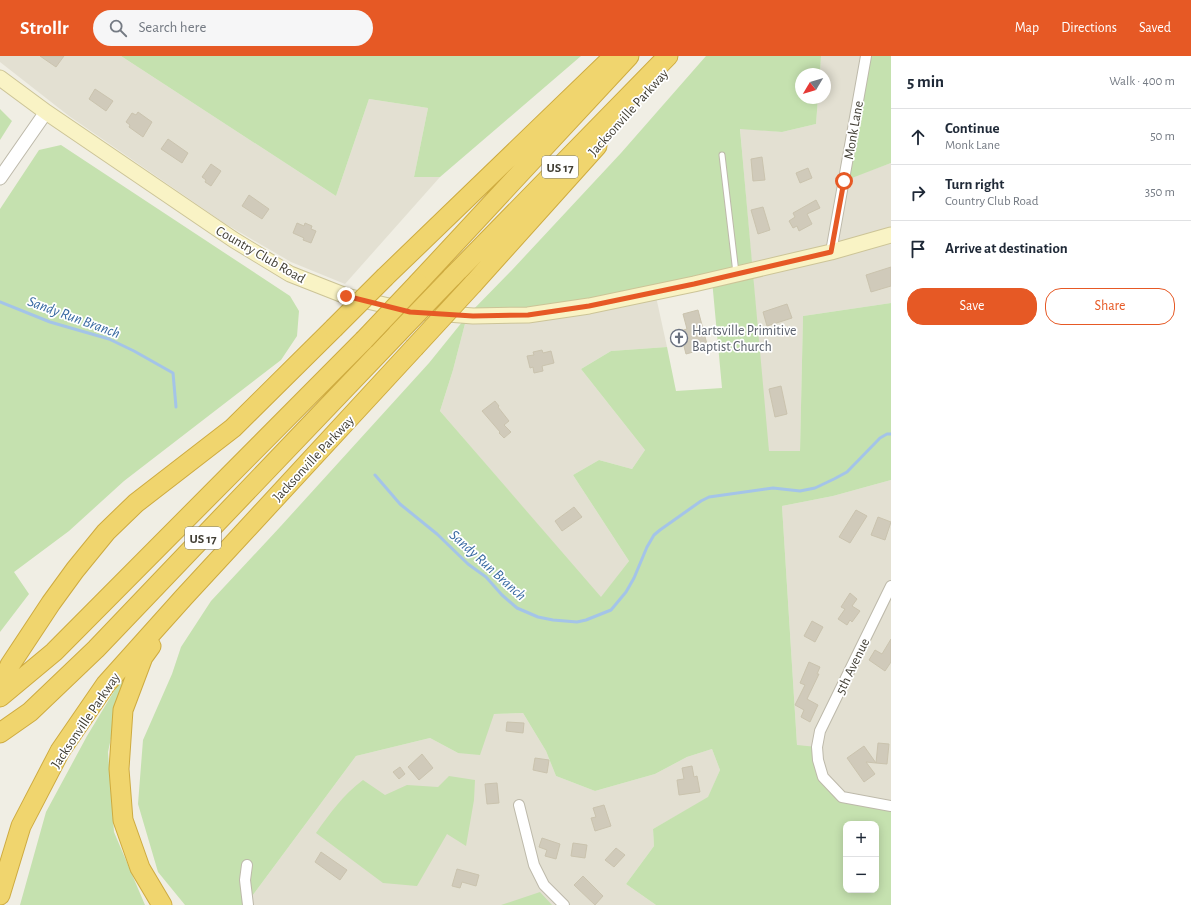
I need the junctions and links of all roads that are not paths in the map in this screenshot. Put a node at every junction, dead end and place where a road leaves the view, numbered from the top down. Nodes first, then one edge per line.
1 (614, 56) edge
2 (629, 56) edge
3 (668, 56) edge
4 (678, 56) edge
5 (866, 56) edge
6 (0, 78) edge
7 (46, 112) junction
8 (722, 155) dead end
9 (0, 178) edge
10 (891, 235) edge
11 (831, 252) junction
12 (736, 274) junction
13 (891, 586) edge
14 (184, 597) junction
15 (0, 688) edge
16 (0, 697) edge
17 (0, 733) edge
18 (519, 805) dead end
19 (891, 806) edge
20 (247, 864) dead end
21 (0, 894) edge
22 (162, 905) edge
23 (248, 905) edge
24 (564, 905) edge

1 - 15 highway, bridge
2 - 16 highway, US 17, bridge
3 - 17 highway, US 17, bridge
4 - 14 highway, Jacksonville Parkway, bridge
5 - 11 street, Monk Lane
6 - 7 main road, Country Club Road
7 - 9 street
7 - 12 main road, Country Club Road
8 - 12 lane
10 - 11 main road, Country Club Road
11 - 12 main road, Country Club Road
13 - 19 street, 5th Avenue
14 - 21 highway, Jacksonville Parkway
14 - 22 highway
18 - 24 street
20 - 23 street

